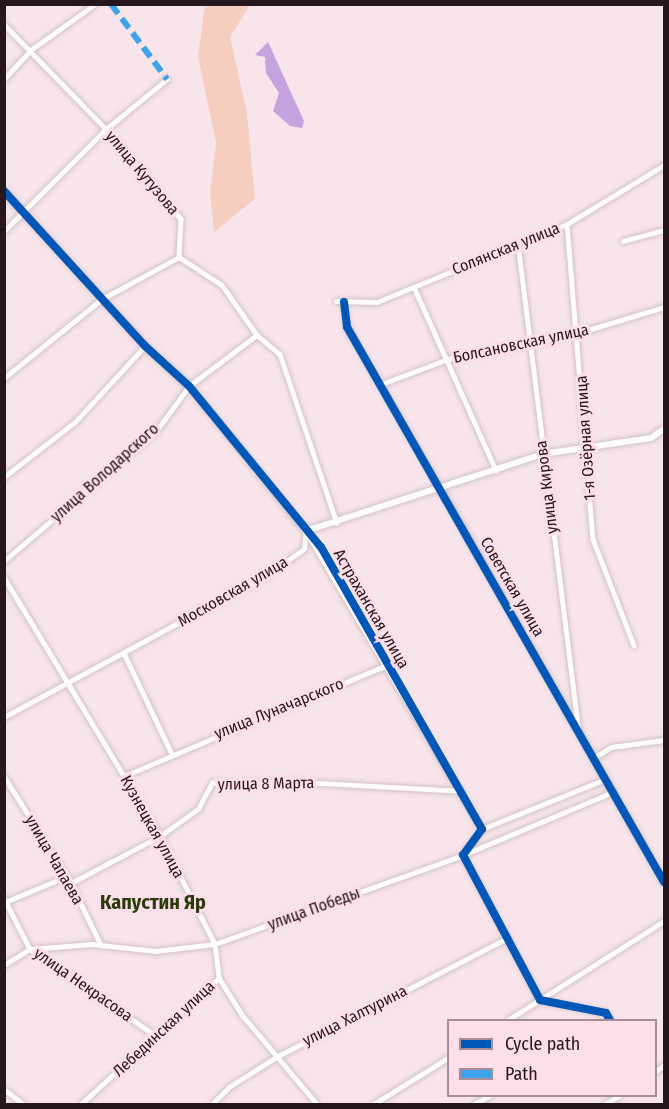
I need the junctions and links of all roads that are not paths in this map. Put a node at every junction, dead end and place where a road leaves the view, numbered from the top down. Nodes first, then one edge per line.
1 (95, 4) edge
2 (4, 24) edge
3 (32, 49) junction
4 (4, 79) edge
5 (167, 79) dead end
6 (106, 129) junction
7 (664, 165) edge
8 (4, 191) edge
9 (25, 214) junction
10 (567, 224) junction
11 (4, 231) edge
12 (664, 231) edge
13 (624, 241) dead end
14 (518, 243) junction
15 (179, 256) junction
16 (414, 287) junction
17 (102, 299) junction
18 (336, 301) dead end
19 (344, 302) junction
20 (664, 307) edge
21 (578, 333) junction
22 (257, 335) junction
23 (530, 339) junction
24 (145, 346) junction
25 (448, 359) junction
26 (4, 378) edge
27 (380, 385) junction
28 (189, 386) junction
29 (664, 429) edge
30 (587, 449) junction
31 (543, 454) junction
32 (496, 470) junction
33 (4, 477) edge
34 (439, 486) junction
35 (337, 523) junction
36 (306, 531) junction
37 (4, 561) edge
38 (4, 576) edge
39 (634, 645) dead end
40 (124, 653) junction
41 (387, 665) junction
42 (68, 683) junction
43 (4, 717) edge
44 (578, 731) junction
45 (664, 740) edge
46 (171, 752) junction
47 (594, 758) junction
48 (4, 776) edge
49 (124, 776) junction
50 (606, 779) junction
51 (461, 791) junction
52 (613, 792) junction
53 (482, 828) junction
54 (160, 836) junction
55 (463, 855) junction
56 (63, 878) junction
57 (664, 882) edge
58 (71, 883) junction
59 (5, 901) edge
60 (664, 921) edge
61 (506, 939) junction
62 (215, 944) junction
63 (101, 945) junction
64 (30, 949) junction
65 (4, 965) edge
66 (219, 978) junction
67 (540, 1000) junction
68 (510, 1019) edge
69 (609, 1019) edge
70 (153, 1034) junction
71 (278, 1056) junction
72 (447, 1059) edge
73 (4, 1089) edge
74 (23, 1104) edge
75 (81, 1104) edge
76 (212, 1104) edge
77 (317, 1104) edge
78 (374, 1104) edge

1 - 3 street
2 - 3 street, улица Кутузова
3 - 4 street
3 - 6 street, улица Кутузова
5 - 6 street
6 - 9 street
6 - 15 street, улица Кутузова
7 - 10 street, Солянская улица
8 - 9 street, Астраханская улица
9 - 11 street
9 - 17 street, Астраханская улица
10 - 14 street, Солянская улица
10 - 21 street, 1-я Озёрная улица
12 - 13 street
14 - 16 street, Солянская улица
14 - 23 street, улица Кирова
15 - 17 street
15 - 22 street
16 - 19 street, Солянская улица
16 - 25 street
17 - 24 street, Астраханская улица
17 - 26 street
18 - 19 street, Солянская улица
19 - 27 street, Советская улица
20 - 21 street, Болсановская улица
21 - 23 street, Болсановская улица
21 - 30 street, 1-я Озёрная улица
22 - 28 street, улица Володарского
22 - 35 street
23 - 25 street, Болсановская улица
23 - 31 street, улица Кирова
24 - 28 street, Астраханская улица
24 - 33 street
25 - 27 street, Болсановская улица
25 - 32 street
27 - 34 street, Советская улица
28 - 36 street, Астраханская улица
28 - 37 street, улица Володарского
29 - 30 street
30 - 31 street
30 - 39 street, 1-я Озёрная улица
31 - 32 street
31 - 44 street, улица Кирова
32 - 34 street
34 - 35 street
34 - 44 street, Советская улица
35 - 36 street
36 - 40 street, Московская улица
36 - 41 street, Астраханская улица
38 - 42 street, Кузнецкая улица
40 - 42 street, Московская улица
40 - 46 street
41 - 46 street, улица Луначарского
41 - 51 street, Астраханская улица
42 - 43 street, Московская улица
42 - 49 street, Кузнецкая улица
44 - 47 street, Советская улица
45 - 47 street
46 - 49 street, улица Луначарского
47 - 50 street, Советская улица
48 - 56 street, улица Чапаева
49 - 54 street, Кузнецкая улица
50 - 52 street, Советская улица
50 - 53 street
51 - 53 street, Астраханская улица
51 - 54 street, улица 8 Марта
52 - 55 street, улица Победы
52 - 57 street, Советская улица
53 - 55 street
54 - 58 street, улица 8 Марта
54 - 62 street, Кузнецкая улица
55 - 61 street
55 - 62 street, улица Победы
56 - 58 street, улица Чапаева
56 - 59 street
58 - 63 street, улица Чапаева
59 - 64 street, улица Некрасова
60 - 67 street
61 - 67 street
61 - 71 street, улица Халтурина
62 - 63 street, улица Победы
62 - 66 street, Кузнецкая улица
63 - 64 street, улица Победы
64 - 65 street, улица Победы
64 - 70 street, улица Некрасова
66 - 70 street, Лебединская улица
66 - 71 street, Кузнецкая улица
67 - 68 street
67 - 69 street
70 - 75 street, Лебединская улица
71 - 76 street, улица Халтурина
71 - 77 street, Кузнецкая улица
72 - 78 street
73 - 74 street

